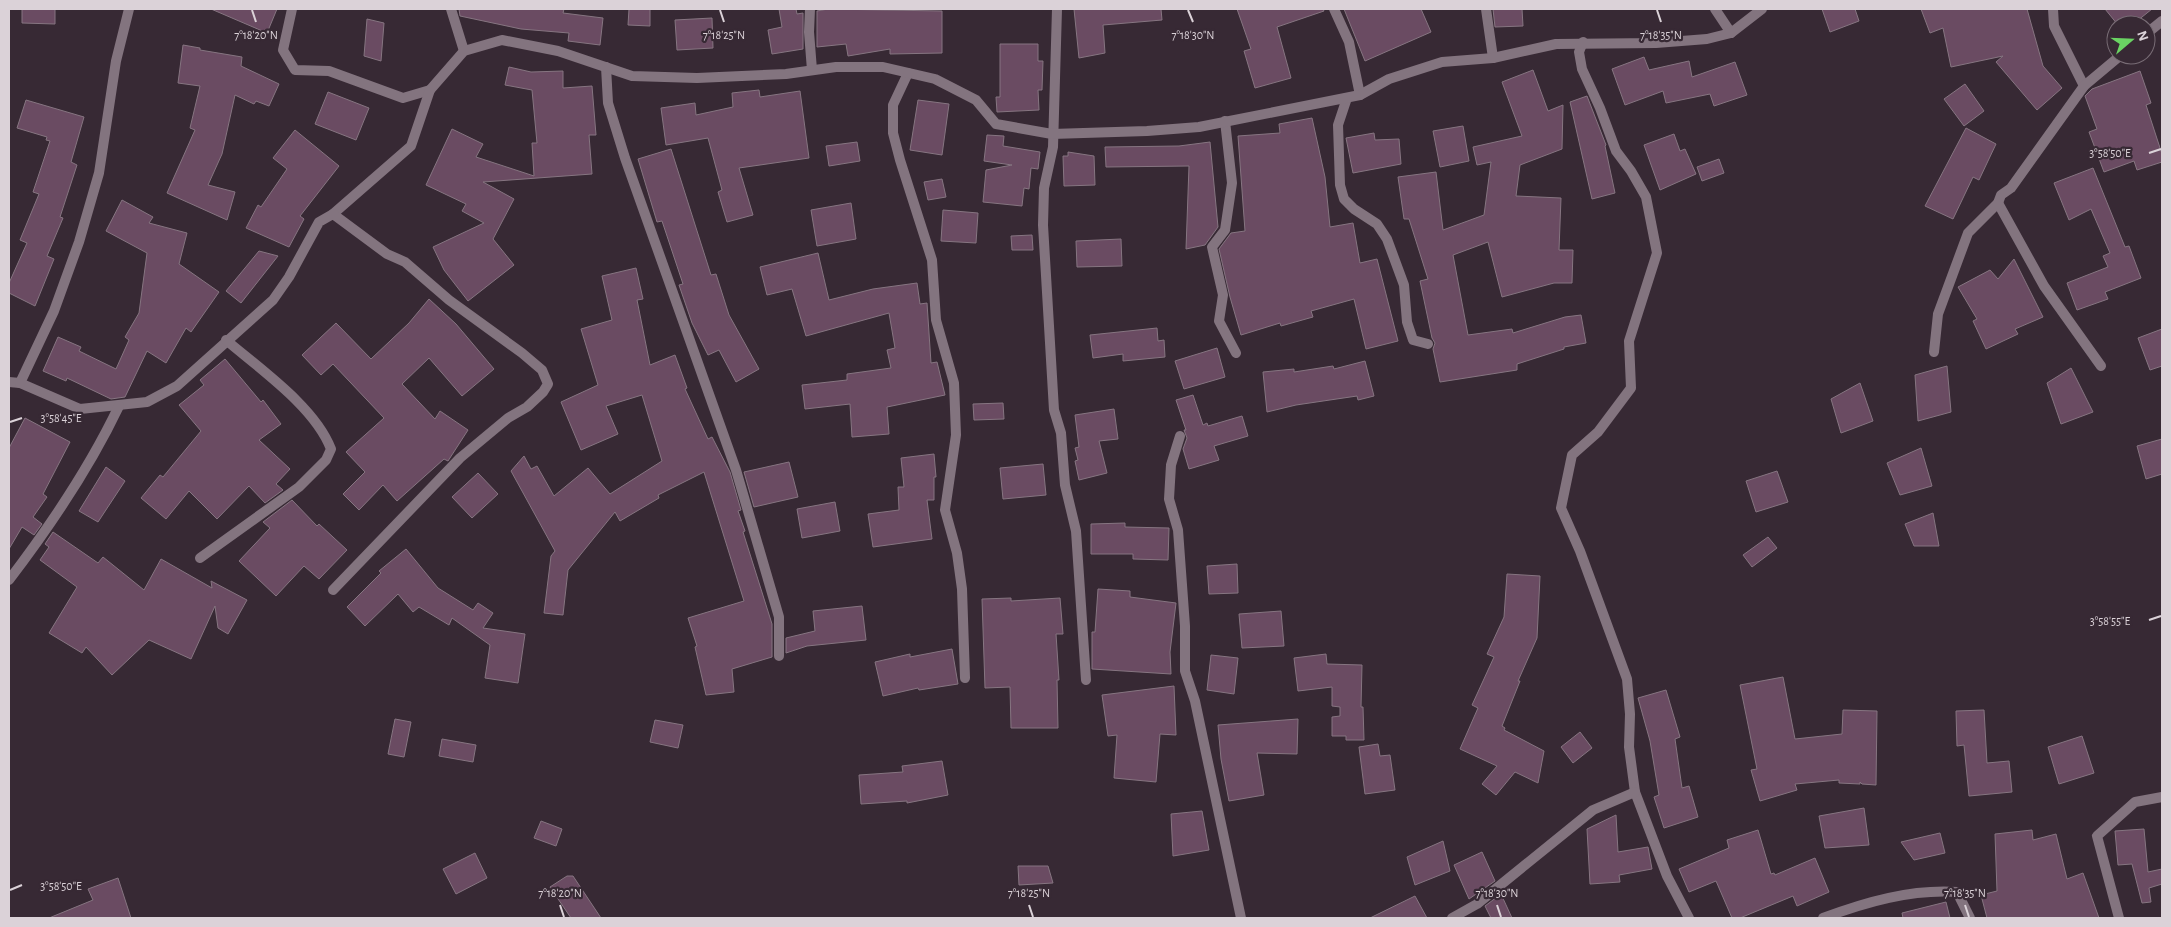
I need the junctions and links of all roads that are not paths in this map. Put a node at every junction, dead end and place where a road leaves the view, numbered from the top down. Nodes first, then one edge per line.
1 (129, 9) edge
2 (292, 9) edge
3 (451, 9) edge
4 (810, 9) edge
5 (1057, 9) edge
6 (1334, 9) edge
7 (1486, 9) edge
8 (1715, 9) edge
9 (1762, 9) edge
10 (2053, 9) edge
11 (1731, 33) junction
12 (1583, 42) junction
13 (464, 51) junction
14 (1493, 58) junction
15 (2110, 65) edge
16 (606, 67) junction
17 (812, 70) junction
18 (908, 73) junction
19 (2084, 86) junction
20 (430, 90) junction
21 (1360, 95) junction
22 (1347, 98) junction
23 (1225, 120) junction
24 (1052, 134) junction
25 (1998, 203) junction
26 (334, 214) junction
27 (226, 340) junction
28 (1428, 344) dead end
29 (1934, 352) dead end
30 (1236, 353) dead end
31 (2101, 366) dead end
32 (9, 382) edge
33 (20, 383) junction
34 (119, 406) junction
35 (1180, 436) dead end
36 (200, 558) dead end
37 (9, 580) edge
38 (333, 590) dead end
39 (779, 656) dead end
40 (965, 678) dead end
41 (1086, 680) dead end
42 (1635, 792) junction
43 (2162, 797) edge
44 (1241, 918) edge
45 (1452, 918) edge
46 (1689, 918) edge
47 (1823, 918) edge
48 (1970, 918) edge
49 (2119, 918) edge

1 - 33 street
2 - 20 street
3 - 13 street
4 - 17 street
5 - 24 street
6 - 21 street
7 - 14 street
8 - 11 street
9 - 11 street
10 - 19 street
11 - 12 street
12 - 14 street
12 - 42 street
13 - 16 street
13 - 20 street
14 - 21 street
15 - 19 street
16 - 17 street
16 - 39 street
17 - 18 street
18 - 24 street
18 - 40 street
19 - 25 street
20 - 26 street
21 - 22 street
22 - 23 street
22 - 28 street
23 - 24 street
23 - 30 street
24 - 41 street
25 - 29 street
25 - 31 street
26 - 27 street
26 - 38 street
27 - 34 street
27 - 36 street
32 - 33 street
33 - 34 street
34 - 37 street
35 - 44 street
42 - 45 street
42 - 46 street
43 - 49 street
47 - 48 street

